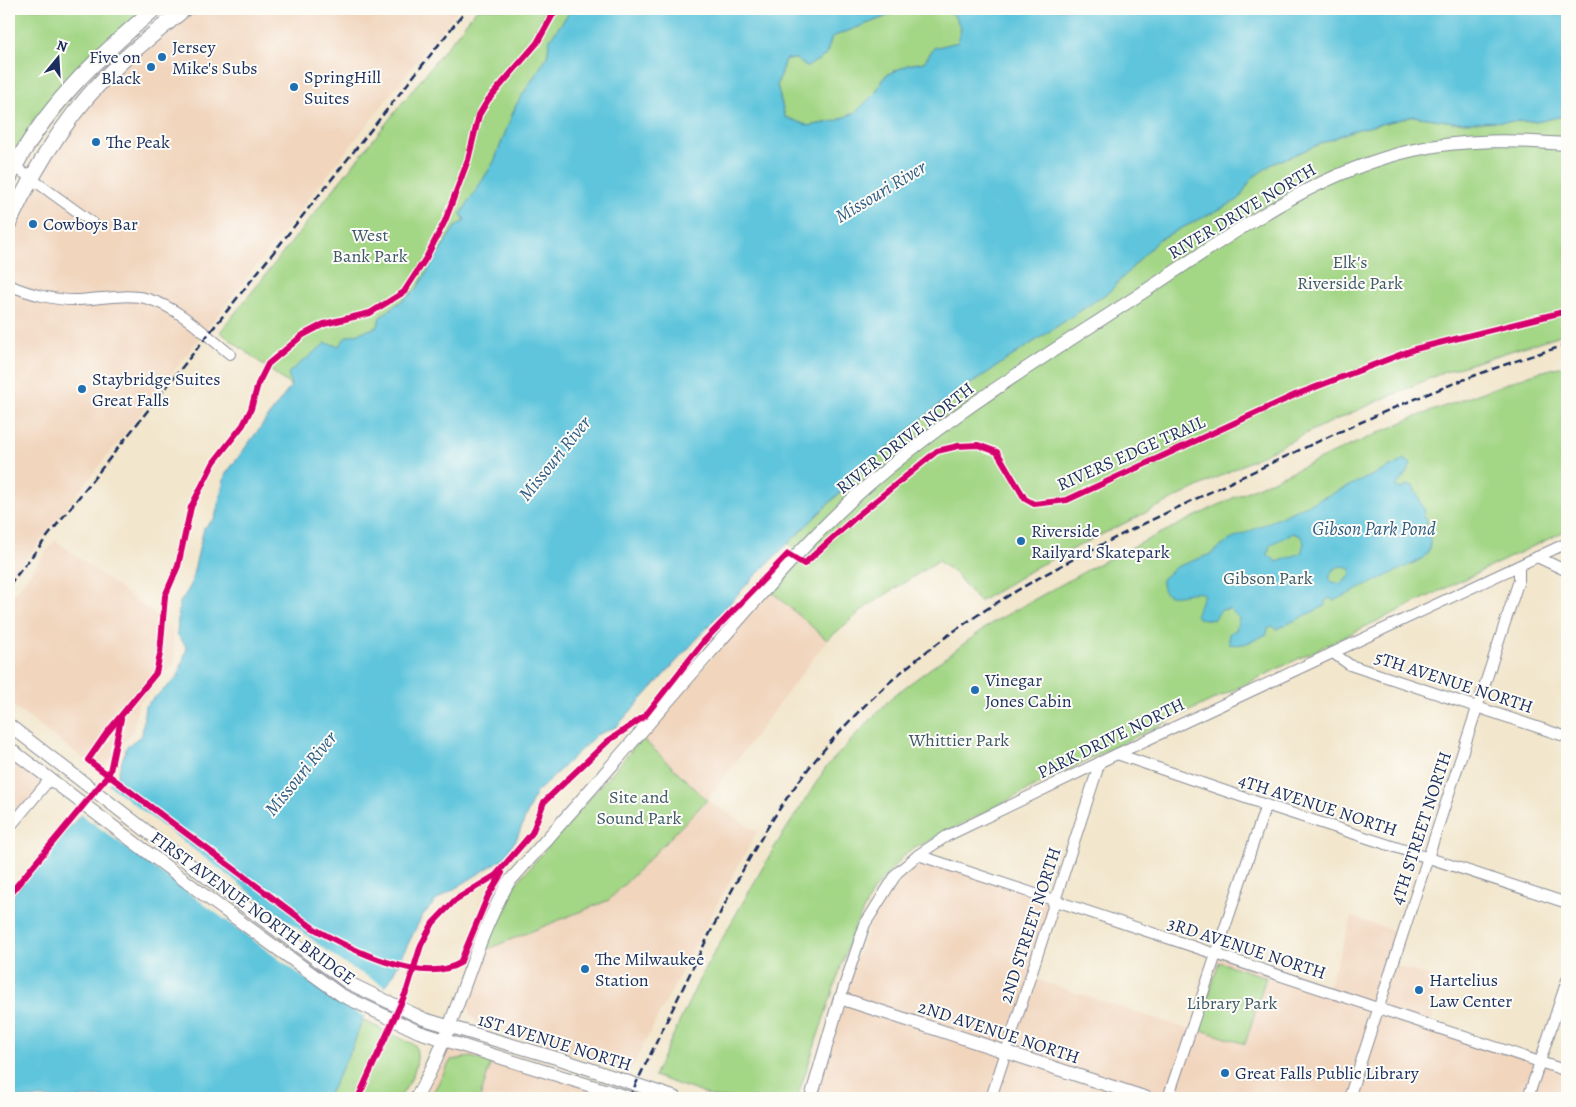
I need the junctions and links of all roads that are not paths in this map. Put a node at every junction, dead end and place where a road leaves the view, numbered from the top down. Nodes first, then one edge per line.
1 (154, 9) edge
2 (184, 9) edge
3 (1567, 144) edge
4 (12, 172) edge
5 (30, 178) junction
6 (9, 223) edge
7 (93, 223) dead end
8 (9, 285) edge
9 (230, 354) dead end
10 (1567, 543) edge
11 (1537, 557) junction
12 (1519, 566) junction
13 (1567, 571) edge
14 (1333, 654) junction
15 (1478, 707) junction
16 (9, 725) edge
17 (1567, 736) edge
18 (9, 748) edge
19 (1117, 754) junction
20 (1100, 762) junction
21 (50, 779) junction
22 (1266, 806) junction
23 (9, 828) edge
24 (918, 854) junction
25 (1428, 858) junction
26 (1055, 902) junction
27 (1567, 903) edge
28 (1214, 955) junction
29 (1567, 980) edge
30 (840, 998) junction
31 (1379, 1008) junction
32 (424, 1019) joint
33 (449, 1028) junction
34 (419, 1032) joint
35 (444, 1041) junction
36 (1006, 1053) junction
37 (1540, 1062) junction
38 (1567, 1071) edge
39 (810, 1095) edge
40 (416, 1098) edge
41 (630, 1098) edge
42 (676, 1098) edge
43 (991, 1098) edge
44 (1147, 1098) edge
45 (1168, 1098) edge
46 (1349, 1098) edge
47 (1528, 1098) edge

1 - 4 highway
2 - 5 highway
3 - 33 main road, RIVER DRIVE NORTH
4 - 5 street
5 - 6 highway
5 - 7 street
8 - 9 street
10 - 11 street, PARK DRIVE NORTH
11 - 12 street, PARK DRIVE NORTH
11 - 13 street
12 - 14 street, PARK DRIVE NORTH
12 - 15 street, 4TH STREET NORTH
14 - 15 street, 5TH AVENUE NORTH
14 - 19 street, PARK DRIVE NORTH
15 - 17 street, 5TH AVENUE NORTH
15 - 25 street, 4TH STREET NORTH
16 - 32 main road, FIRST AVENUE NORTH BRIDGE
18 - 21 main road, FIRST AVENUE NORTH BRIDGE
19 - 20 street, PARK DRIVE NORTH
19 - 22 street, 4TH AVENUE NORTH
20 - 24 street, PARK DRIVE NORTH
20 - 26 street, 2ND STREET NORTH
21 - 23 street
21 - 34 main road, FIRST AVENUE NORTH BRIDGE
22 - 25 street, 4TH AVENUE NORTH
22 - 28 street
24 - 26 street, 3RD AVENUE NORTH
24 - 30 street, PARK DRIVE NORTH
25 - 27 street, 4TH AVENUE NORTH
25 - 31 street, 4TH STREET NORTH
26 - 28 street, 3RD AVENUE NORTH
26 - 36 street, 2ND STREET NORTH
28 - 31 street, 3RD AVENUE NORTH
28 - 45 street
29 - 37 street
30 - 36 main road, 2ND AVENUE NORTH
30 - 39 main road, PARK DRIVE NORTH
31 - 37 street, 3RD AVENUE NORTH
31 - 46 street, 4TH STREET NORTH
32 - 33 main road, 1ST AVENUE NORTH
33 - 35 main road, RIVER DRIVE NORTH
33 - 42 main road, 1ST AVENUE NORTH
34 - 35 main road, 1ST AVENUE NORTH
35 - 40 main road, RIVER DRIVE NORTH
35 - 41 main road, 1ST AVENUE NORTH
36 - 43 street, 2ND STREET NORTH
36 - 44 main road, 2ND AVENUE NORTH
37 - 38 street, 3RD AVENUE NORTH
37 - 47 street

